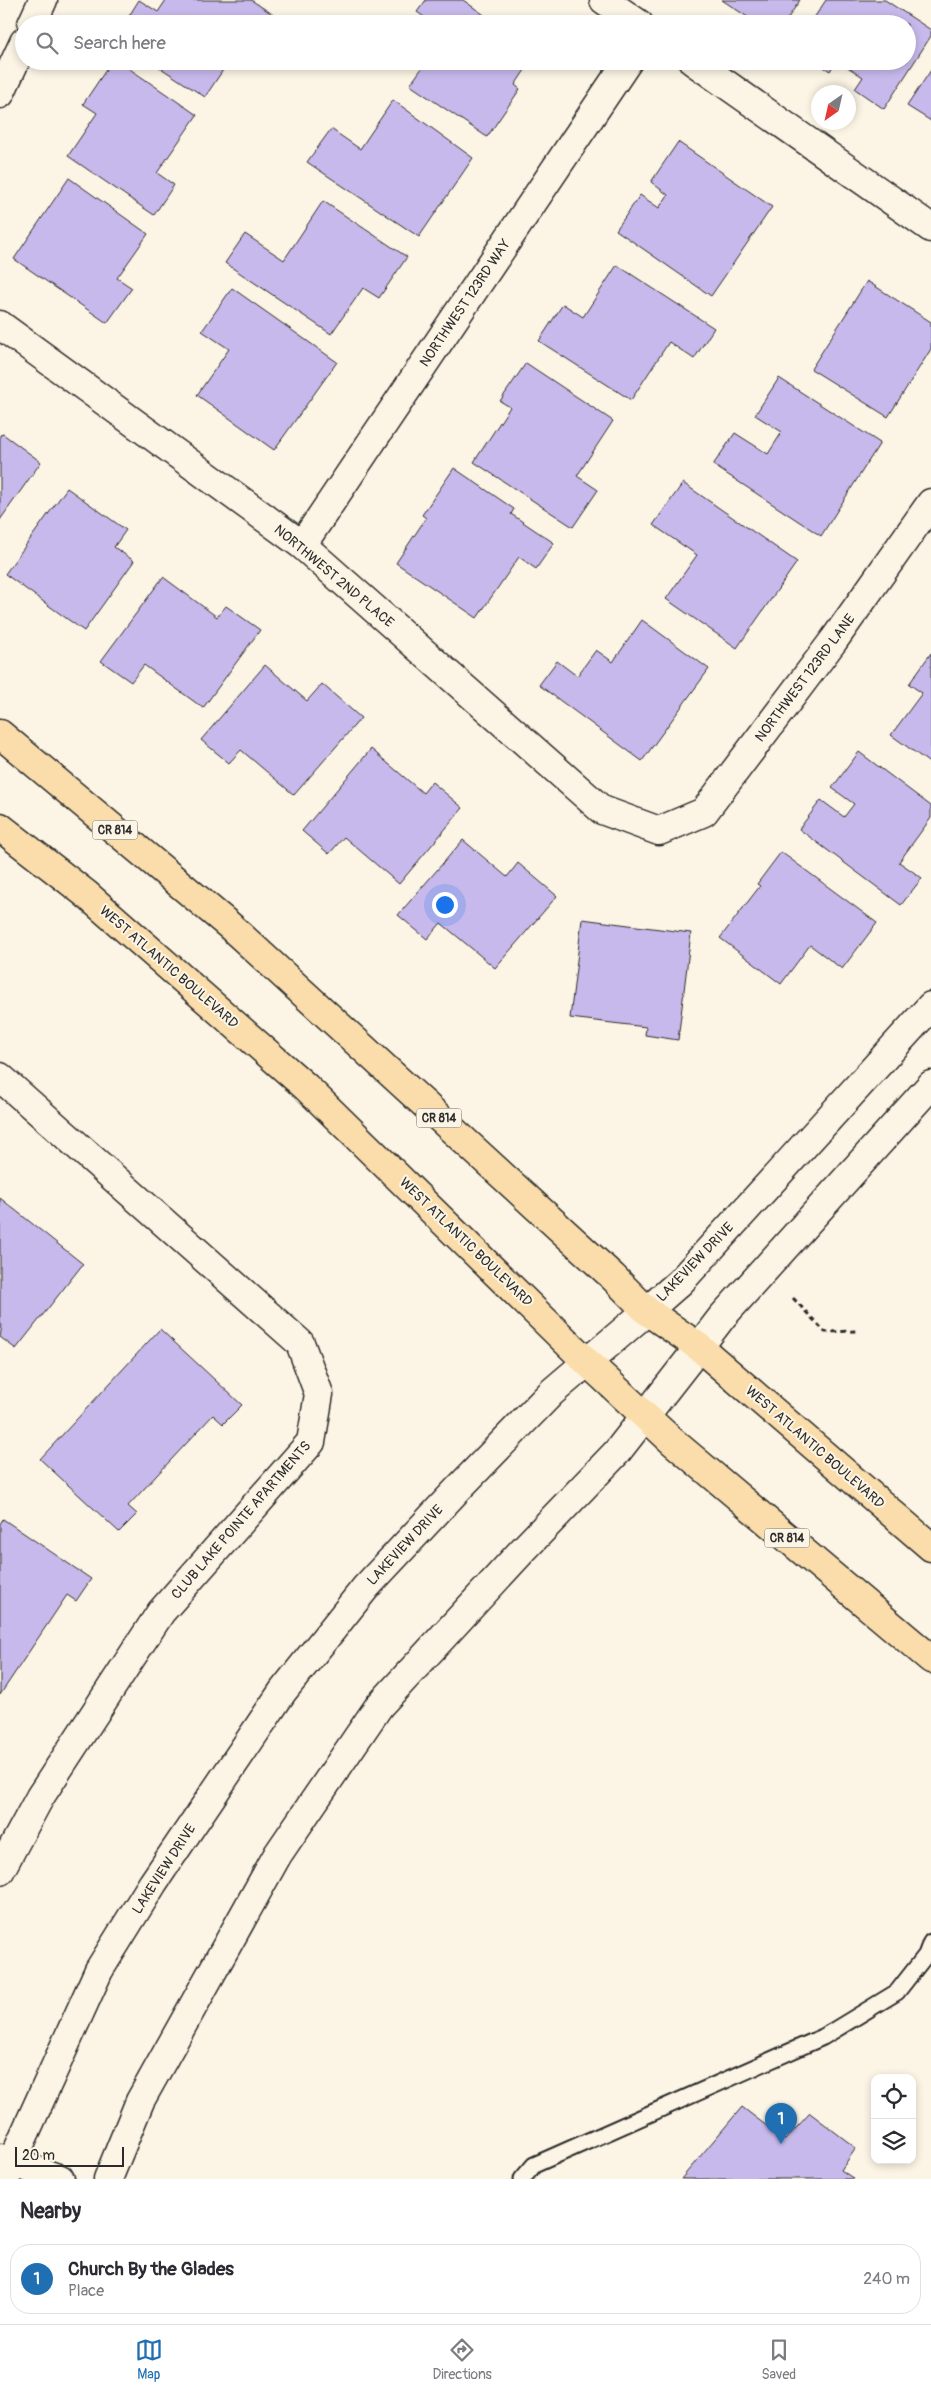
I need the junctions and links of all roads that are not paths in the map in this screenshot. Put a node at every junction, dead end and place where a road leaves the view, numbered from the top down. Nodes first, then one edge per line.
1 (43, 0) edge
2 (604, 0) edge
3 (36, 15) edge
4 (626, 15) edge
5 (15, 62) edge
6 (622, 70) edge
7 (706, 70) edge
8 (0, 94) edge
9 (931, 228) edge
10 (0, 325) edge
11 (931, 503) edge
12 (302, 545) junction
13 (0, 734) edge
14 (0, 827) edge
15 (660, 831) joint
16 (931, 1006) edge
17 (0, 1078) edge
18 (931, 1085) edge
19 (647, 1311) junction
20 (699, 1347) junction
21 (588, 1362) junction
22 (646, 1415) junction
23 (931, 1547) edge
24 (931, 1659) edge
25 (0, 1871) edge
26 (931, 1942) edge
27 (6, 2166) edge
28 (60, 2179) edge
29 (108, 2179) edge
30 (522, 2179) edge

1 - 3 street
2 - 4 street
5 - 8 street
6 - 12 street, NORTHWEST 123RD WAY
7 - 9 street
10 - 12 street, NORTHWEST 2ND PLACE
11 - 15 street, NORTHWEST 123RD LANE
12 - 15 street, NORTHWEST 2ND PLACE
13 - 19 main road, WEST ATLANTIC BOULEVARD / CR 814
14 - 21 main road, WEST ATLANTIC BOULEVARD / CR 814
16 - 19 street, LAKEVIEW DRIVE
17 - 25 street, CLUB LAKE POINTE APARTMENTS
18 - 20 street
19 - 20 main road, WEST ATLANTIC BOULEVARD / CR 814
19 - 21 street, LAKEVIEW DRIVE
20 - 22 street
20 - 23 main road, WEST ATLANTIC BOULEVARD / CR 814
21 - 22 main road, WEST ATLANTIC BOULEVARD / CR 814
21 - 27 street, LAKEVIEW DRIVE
22 - 24 main road, WEST ATLANTIC BOULEVARD / CR 814
22 - 29 street
26 - 30 lane
27 - 28 street

